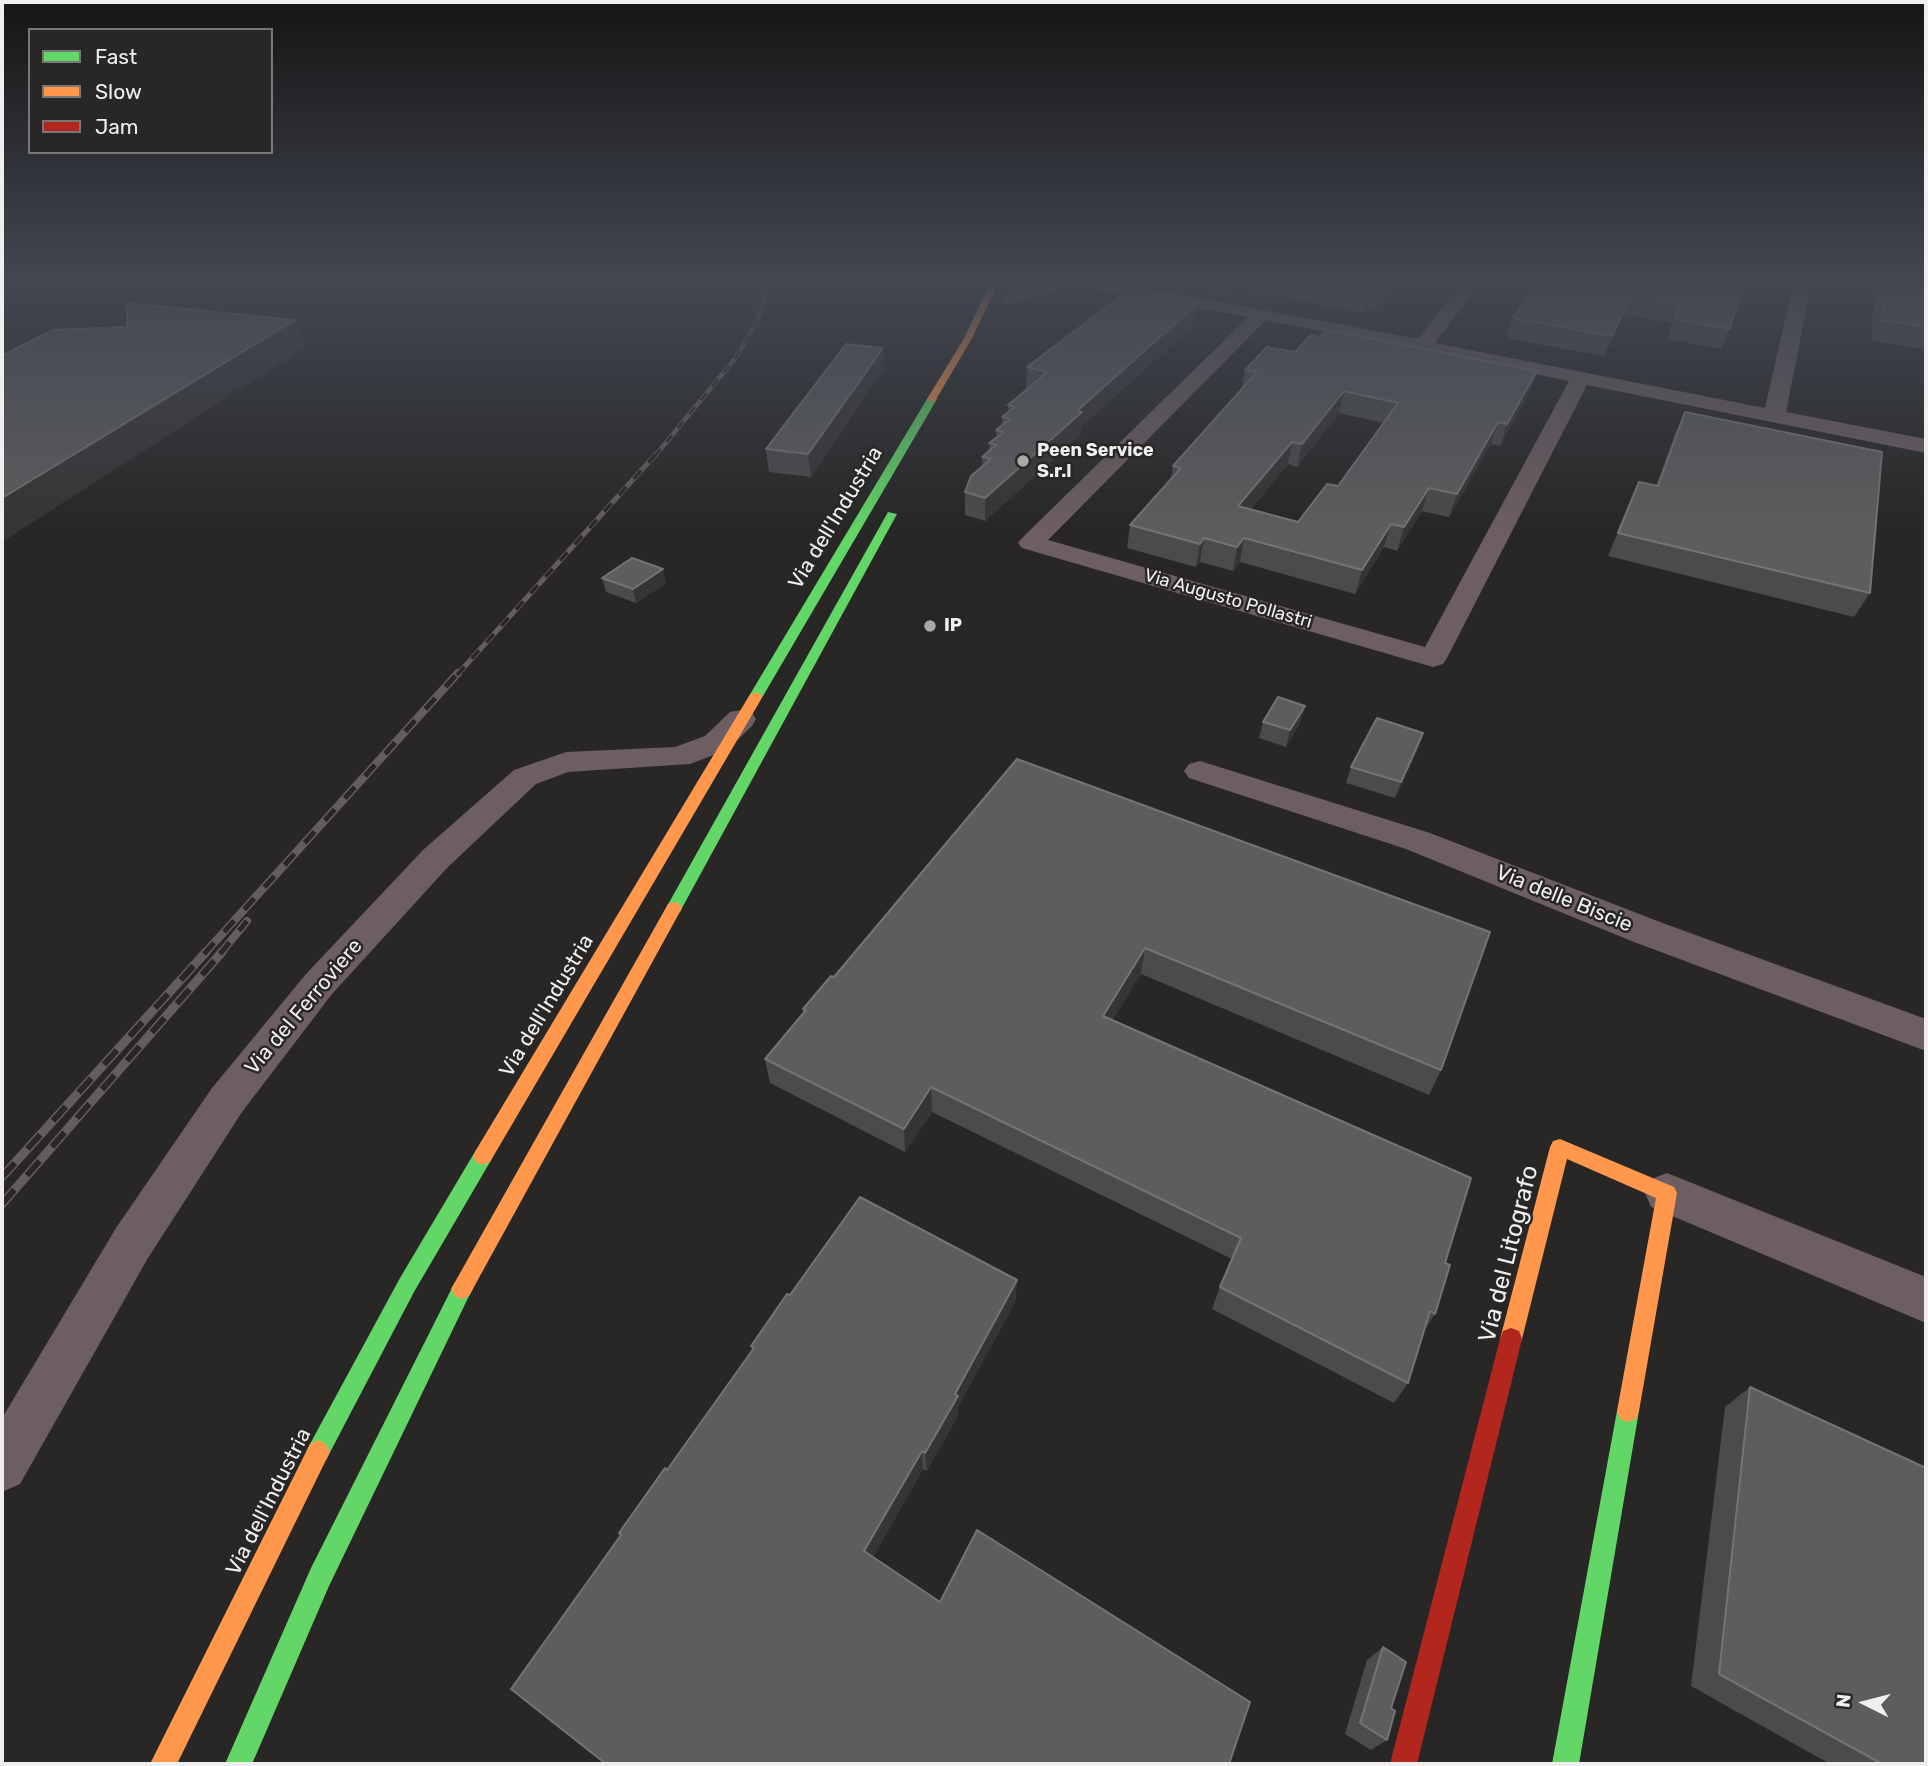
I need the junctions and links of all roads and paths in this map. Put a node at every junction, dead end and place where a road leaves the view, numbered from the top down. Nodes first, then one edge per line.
1 (951, 366) edge
2 (1209, 366) edge
3 (1527, 366) edge
4 (1785, 366) edge
5 (1581, 377) junction
6 (1774, 416) junction
7 (1926, 446) edge
8 (899, 503) dead end
9 (741, 719) junction
10 (1200, 771) dead end
11 (1926, 1035) edge
12 (1667, 1193) junction
13 (1926, 1300) edge
14 (2, 1466) edge
15 (163, 1764) edge
16 (238, 1764) edge
17 (1403, 1764) edge
18 (1565, 1764) edge

1 - 9 main road, Via dell'Industria
2 - 5 street, Via Augusto Pollastri
3 - 5 street
4 - 6 street
5 - 6 street
6 - 7 street
8 - 16 main road
9 - 14 street, Via del Ferroviere
9 - 15 main road, Via dell'Industria
10 - 11 street, Via delle Biscie
12 - 13 street
12 - 17 main road, Via del Litografo
12 - 18 main road

